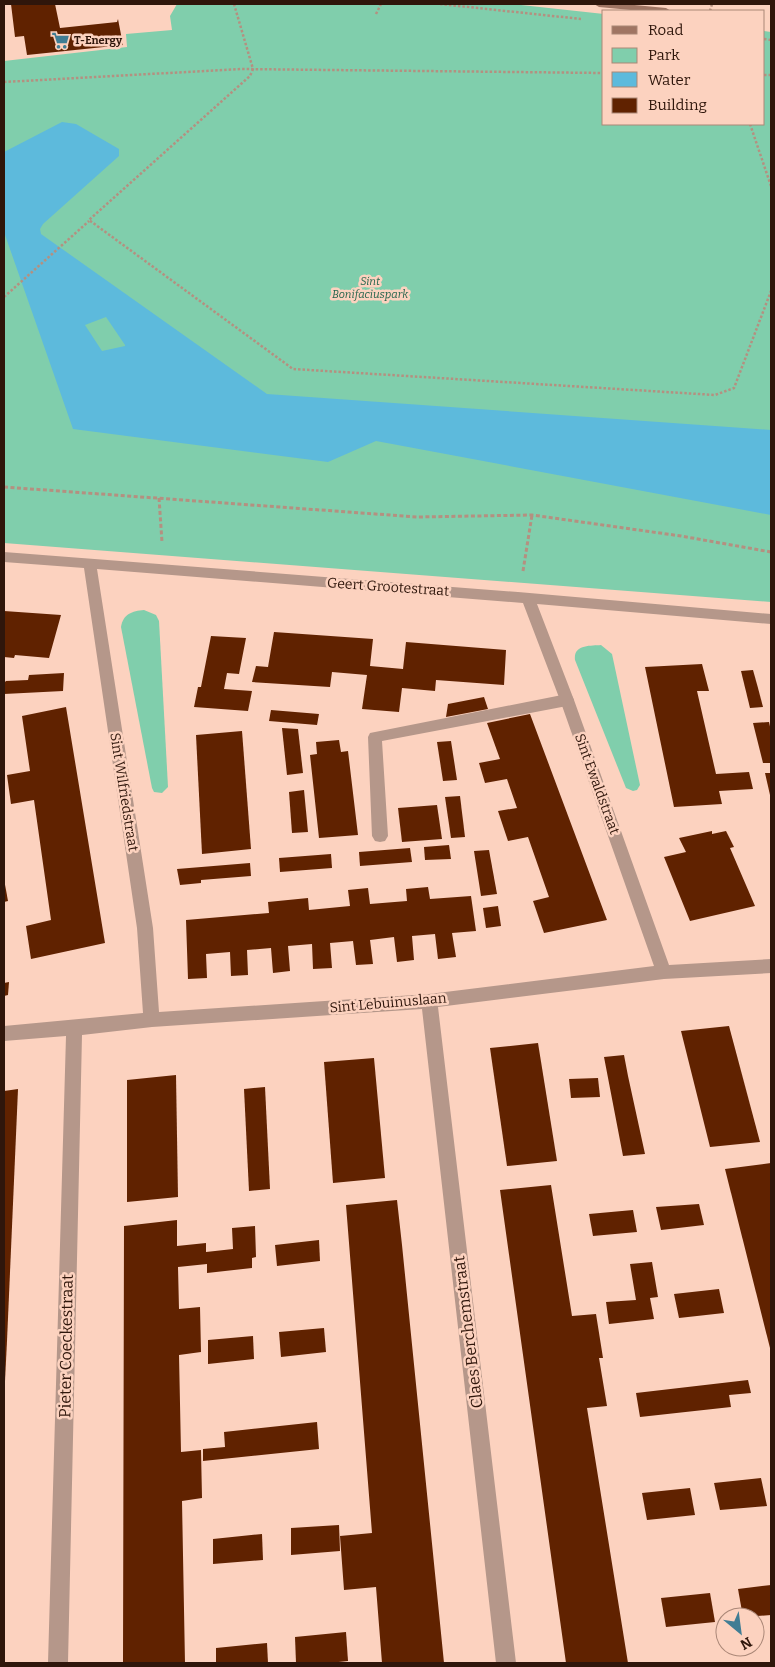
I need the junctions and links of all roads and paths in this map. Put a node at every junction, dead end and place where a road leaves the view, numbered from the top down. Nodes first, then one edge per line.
1 (234, 4) edge
2 (380, 4) edge
3 (440, 4) edge
4 (599, 4) edge
5 (656, 10) edge
6 (376, 14) dead end
7 (584, 20) dead end
8 (254, 69) junction
9 (602, 73) edge
10 (4, 82) edge
11 (750, 125) edge
12 (771, 186) edge
13 (89, 220) junction
14 (771, 291) edge
15 (4, 296) edge
16 (4, 487) edge
17 (158, 498) junction
18 (532, 515) junction
19 (771, 552) edge
20 (4, 557) edge
21 (90, 564) junction
22 (163, 570) junction
23 (523, 597) junction
24 (771, 619) edge
25 (567, 700) junction
26 (380, 836) dead end
27 (770, 969) edge
28 (664, 972) junction
29 (429, 1001) junction
30 (152, 1020) junction
31 (74, 1028) junction
32 (4, 1033) edge
33 (58, 1663) edge
34 (506, 1663) edge

1 - 8 path
2 - 6 path
3 - 7 path
4 - 5 street
8 - 9 path
8 - 10 path
8 - 13 path
11 - 12 path
13 - 14 path
13 - 15 path
16 - 17 path
17 - 18 path
17 - 22 path
18 - 19 path
18 - 23 path
20 - 21 street, Geert Grootestraat
21 - 22 street, Geert Grootestraat
21 - 30 street, Sint Wilfriedstraat
22 - 23 street, Geert Grootestraat
23 - 24 street, Geert Grootestraat
23 - 25 street, Sint Ewaldstraat
25 - 26 street
25 - 28 street, Sint Ewaldstraat
27 - 28 street, Sint Lebuinuslaan
28 - 29 street, Sint Lebuinuslaan
29 - 30 street, Sint Lebuinuslaan
29 - 34 street, Claes Berchemstraat
30 - 31 street, Sint Lebuinuslaan
31 - 32 street, Sint Lebuinuslaan
31 - 33 street, Pieter Coeckestraat

